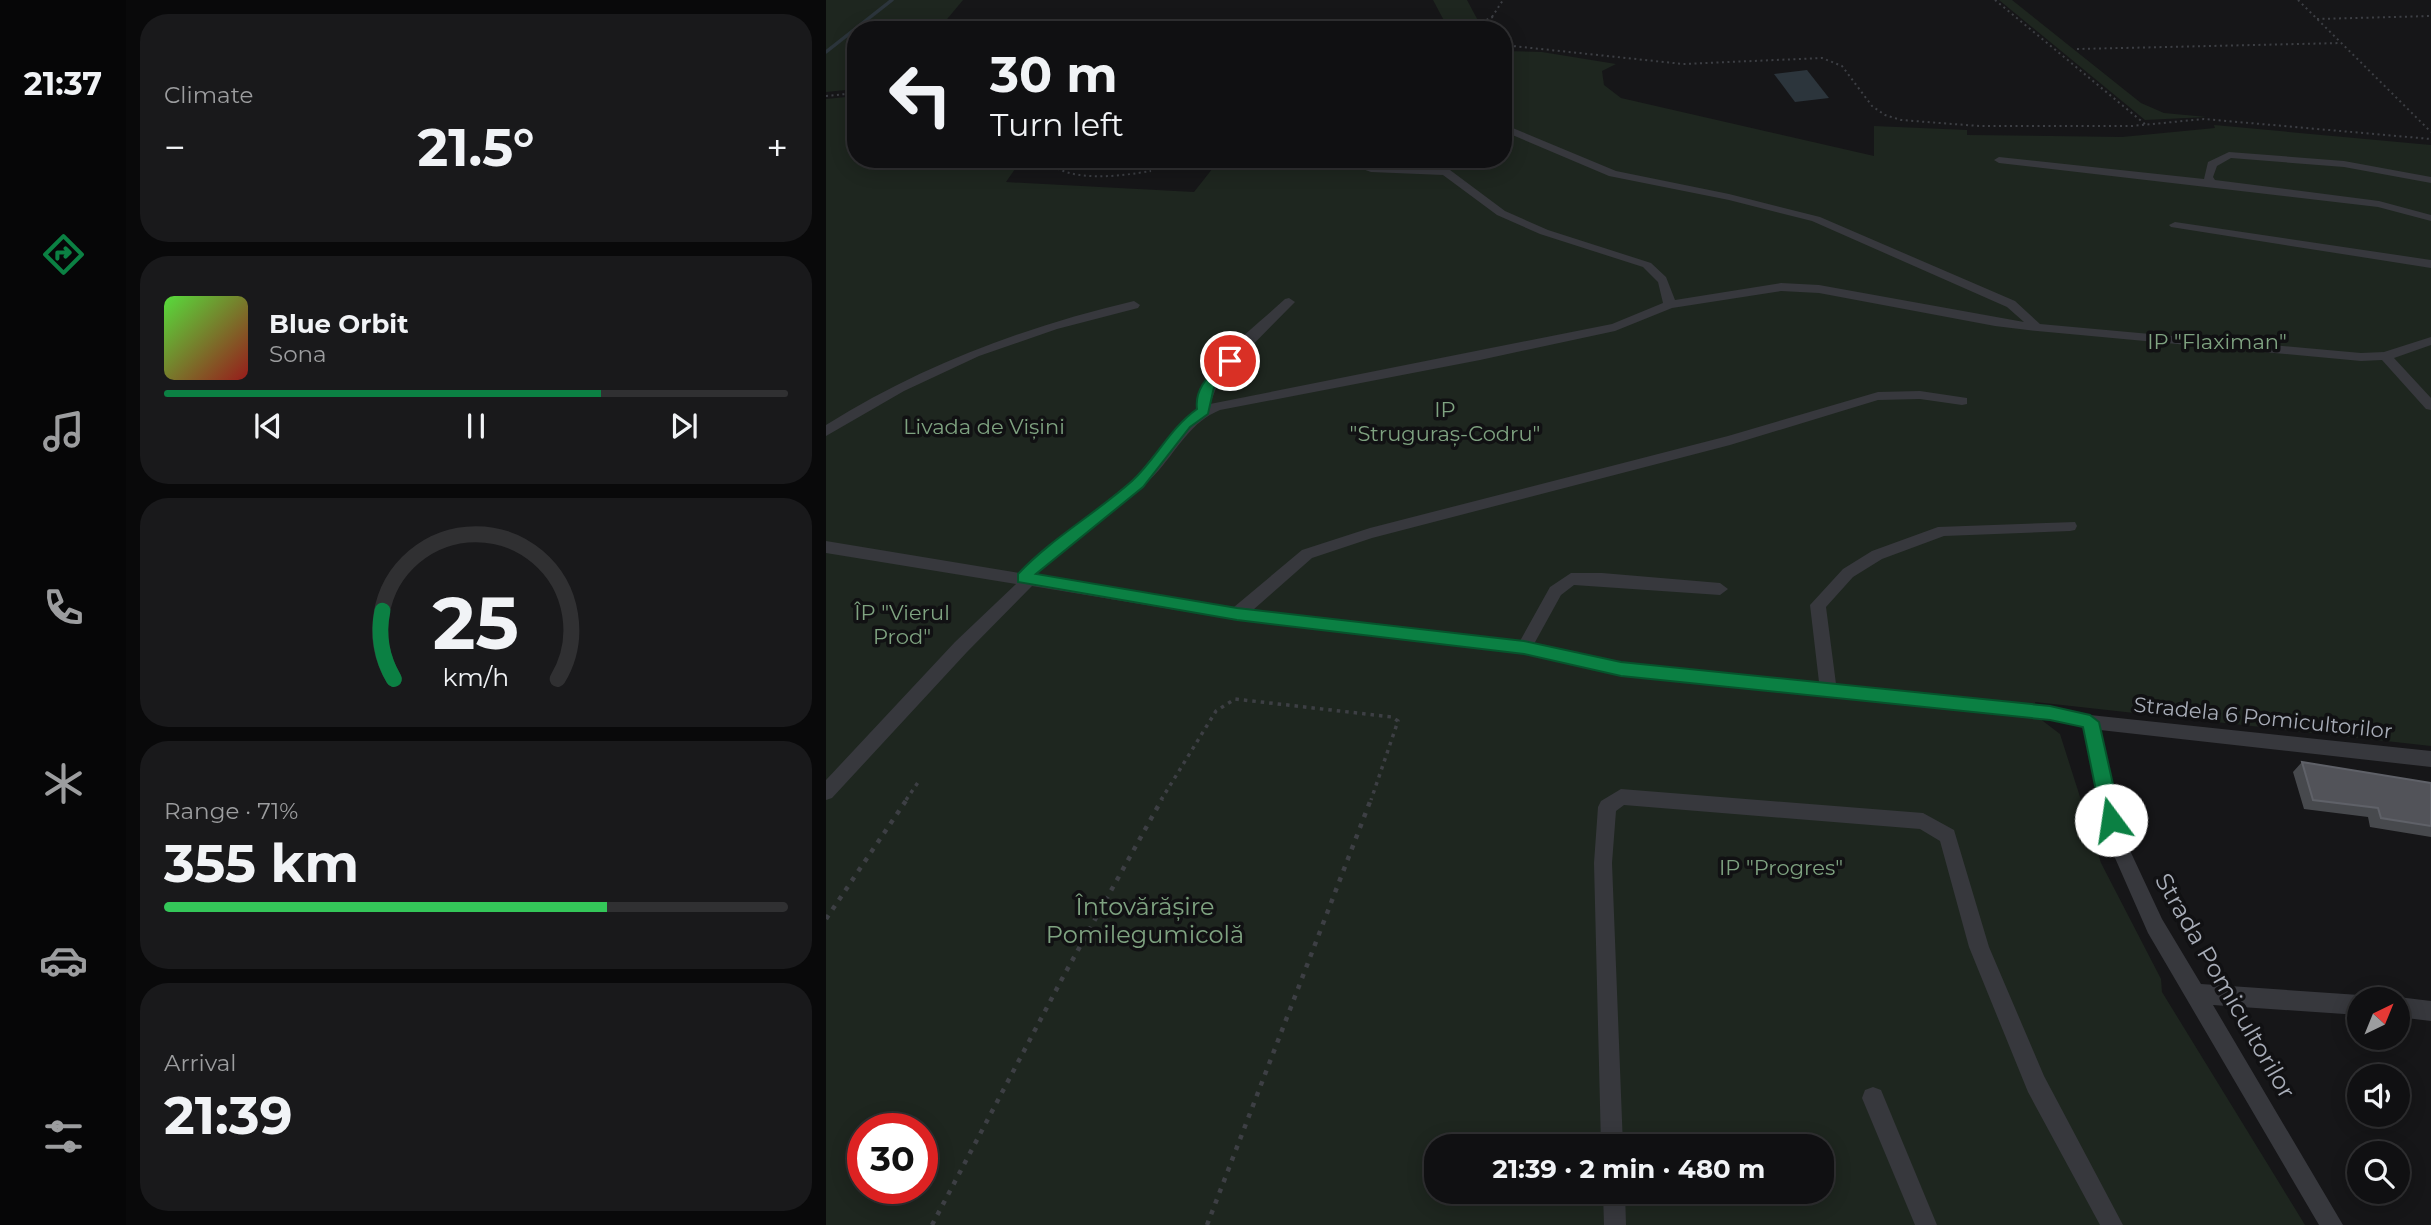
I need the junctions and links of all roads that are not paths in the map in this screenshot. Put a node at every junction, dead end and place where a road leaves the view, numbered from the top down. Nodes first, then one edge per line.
1 (1512, 131) edge
2 (1999, 160) dead end
3 (1369, 168) edge
4 (1434, 168) edge
5 (1431, 170) junction
6 (2431, 180) edge
7 (2211, 182) junction
8 (2431, 218) edge
9 (2175, 225) dead end
10 (2431, 264) edge
11 (1289, 302) dead end
12 (1134, 304) dead end
13 (1669, 305) junction
14 (2037, 327) junction
15 (2431, 341) edge
16 (2385, 356) junction
17 (1962, 401) dead end
18 (2431, 407) edge
19 (1203, 410) junction
20 (826, 431) edge
21 (2070, 526) dead end
22 (826, 547) edge
23 (1026, 579) junction
24 (1720, 589) dead end
25 (1237, 614) junction
26 (1524, 648) junction
27 (1828, 689) junction
28 (2090, 722) junction
29 (2431, 759) edge
30 (826, 792) edge
31 (2195, 993) junction
32 (2347, 1003) edge
33 (2410, 1009) edge
34 (2431, 1012) edge
35 (1872, 1098) dead end
36 (1612, 1134) edge
37 (1614, 1204) edge
38 (1615, 1225) edge
39 (1926, 1225) edge
40 (2112, 1225) edge
41 (2332, 1225) edge

1 - 14 street
2 - 7 street
3 - 5 street
4 - 5 street
5 - 13 street
6 - 7 street
7 - 8 street
9 - 10 street
11 - 19 street
12 - 20 street
13 - 14 street
13 - 19 street
14 - 16 street
15 - 16 street
16 - 18 street
17 - 25 street
19 - 23 street
21 - 27 street
22 - 23 street, Stradela 6 Pomicultorilor
23 - 25 street, Stradela 6 Pomicultorilor
23 - 30 street
24 - 26 street
25 - 26 street, Stradela 6 Pomicultorilor
26 - 27 street, Stradela 6 Pomicultorilor
27 - 28 street, Stradela 6 Pomicultorilor
28 - 29 street, Stradela 6 Pomicultorilor
28 - 31 street, Strada Pomicultorilor
31 - 32 street
31 - 41 street, Strada Pomicultorilor
33 - 34 street
35 - 39 street
36 - 40 street
37 - 38 street

